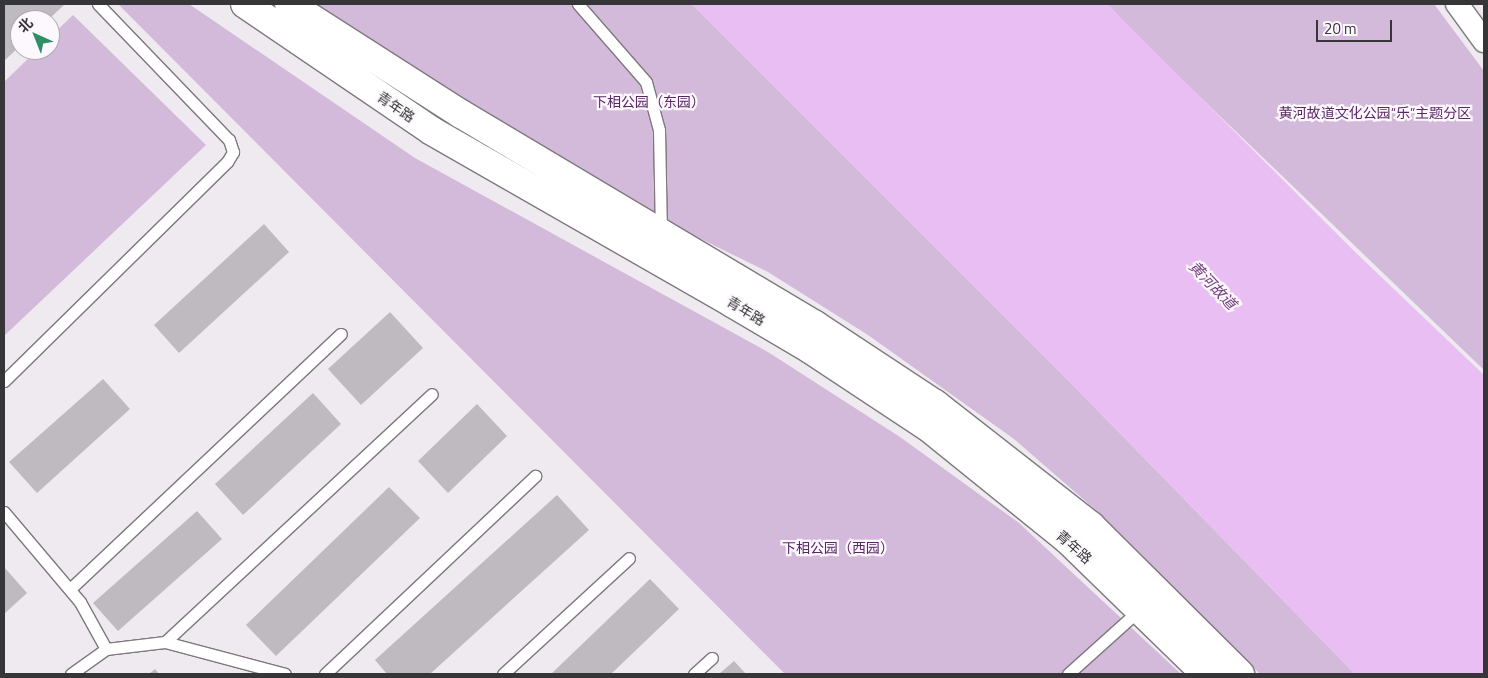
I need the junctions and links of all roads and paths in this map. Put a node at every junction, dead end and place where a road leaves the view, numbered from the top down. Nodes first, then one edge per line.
1 (98, 4) edge
2 (245, 4) edge
3 (289, 4) edge
4 (578, 4) edge
5 (1457, 4) edge
6 (1484, 41) edge
7 (661, 233) junction
8 (341, 334) dead end
9 (4, 381) edge
10 (432, 394) dead end
11 (535, 476) dead end
12 (4, 512) edge
13 (628, 558) dead end
14 (70, 589) junction
15 (1149, 600) junction
16 (165, 642) junction
17 (106, 649) junction
18 (712, 658) dead end
19 (71, 674) edge
20 (285, 674) edge
21 (325, 674) edge
22 (503, 674) edge
23 (694, 674) edge
24 (1068, 674) edge
25 (1206, 674) edge
26 (1240, 674) edge

1 - 9 lane
2 - 15 street, 青年路
3 - 7 street, 青年路
4 - 7 lane
5 - 6 street
7 - 15 street, 青年路
8 - 14 lane
10 - 16 lane
11 - 21 lane
12 - 14 lane
13 - 22 lane
14 - 17 lane
15 - 24 lane
15 - 25 street, 青年路
15 - 26 street, 青年路
16 - 17 lane
16 - 20 lane
17 - 19 lane
18 - 23 lane

